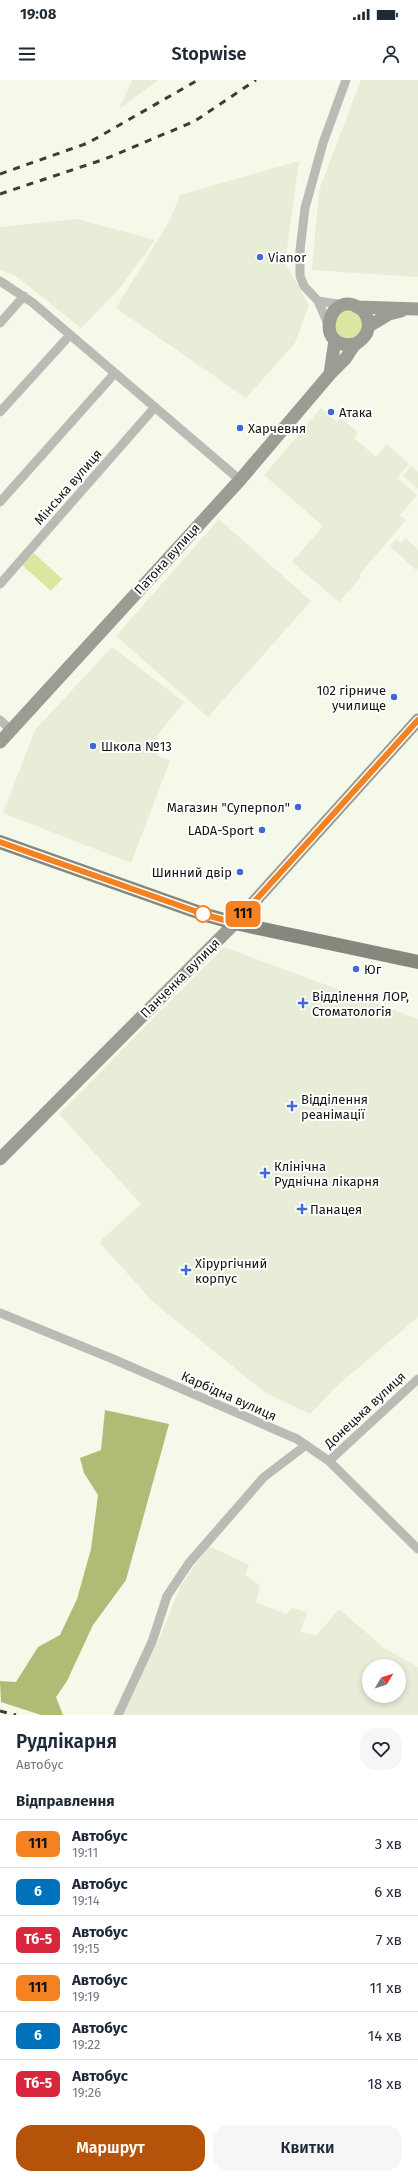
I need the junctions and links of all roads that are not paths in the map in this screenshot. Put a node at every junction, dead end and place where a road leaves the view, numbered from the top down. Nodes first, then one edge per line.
1 (346, 80) edge
2 (0, 281) edge
3 (24, 296) junction
4 (318, 301) junction
5 (351, 306) junction
6 (414, 309) edge
7 (0, 323) edge
8 (328, 324) junction
9 (369, 326) junction
10 (70, 335) junction
11 (335, 340) junction
12 (355, 344) junction
13 (115, 373) junction
14 (330, 374) junction
15 (155, 407) junction
16 (0, 412) edge
17 (240, 480) junction
18 (0, 502) edge
19 (0, 584) edge
20 (0, 720) edge
21 (418, 720) edge
22 (11, 730) junction
23 (0, 742) edge
24 (0, 842) edge
25 (235, 923) junction
26 (418, 962) edge
27 (0, 1159) edge
28 (0, 1313) edge
29 (418, 1379) edge
30 (306, 1445) junction
31 (329, 1461) junction
32 (418, 1549) edge
33 (118, 1715) edge

1 - 4 street
2 - 3 street
3 - 7 street
3 - 10 street
4 - 5 street
4 - 8 street
5 - 6 street
5 - 8 street
5 - 9 street
6 - 9 street
8 - 11 street
9 - 12 street
10 - 13 street
10 - 16 street
11 - 12 street
11 - 14 street
12 - 14 street, Патона вулиця
13 - 15 street
13 - 18 street
14 - 17 street, Патона вулиця
15 - 17 street
15 - 19 street, Мінська вулиця
17 - 22 street, Патона вулиця
20 - 22 street
21 - 25 street, Панченка вулиця
22 - 23 street, Патона вулиця
24 - 25 main road
25 - 26 main road
25 - 27 street, Панченка вулиця
28 - 30 street, Карбідна вулиця
29 - 31 street, Донецька вулиця
30 - 31 street, Карбідна вулиця
30 - 33 street
31 - 32 street, Карбідна вулиця

